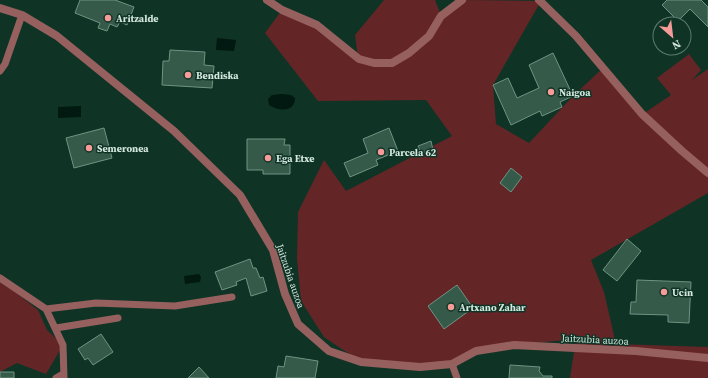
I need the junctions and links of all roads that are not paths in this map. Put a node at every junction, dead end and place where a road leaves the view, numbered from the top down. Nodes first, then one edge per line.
1 (267, 0) edge
2 (462, 0) edge
3 (539, 0) edge
4 (0, 8) edge
5 (22, 15) junction
6 (0, 71) edge
7 (708, 173) edge
8 (0, 278) edge
9 (232, 297) dead end
10 (46, 309) junction
11 (118, 318) dead end
12 (56, 328) junction
13 (708, 358) edge
14 (452, 364) junction
15 (64, 376) edge
16 (56, 378) edge
17 (457, 378) edge

1 - 2 street
3 - 7 street
4 - 5 street, Jaitzubia auzoa
5 - 6 lane
5 - 14 street, Jaitzubia auzoa
8 - 10 lane
9 - 10 lane
10 - 12 lane
11 - 12 lane
12 - 15 lane
13 - 14 street, Jaitzubia auzoa
14 - 17 lane
15 - 16 lane

